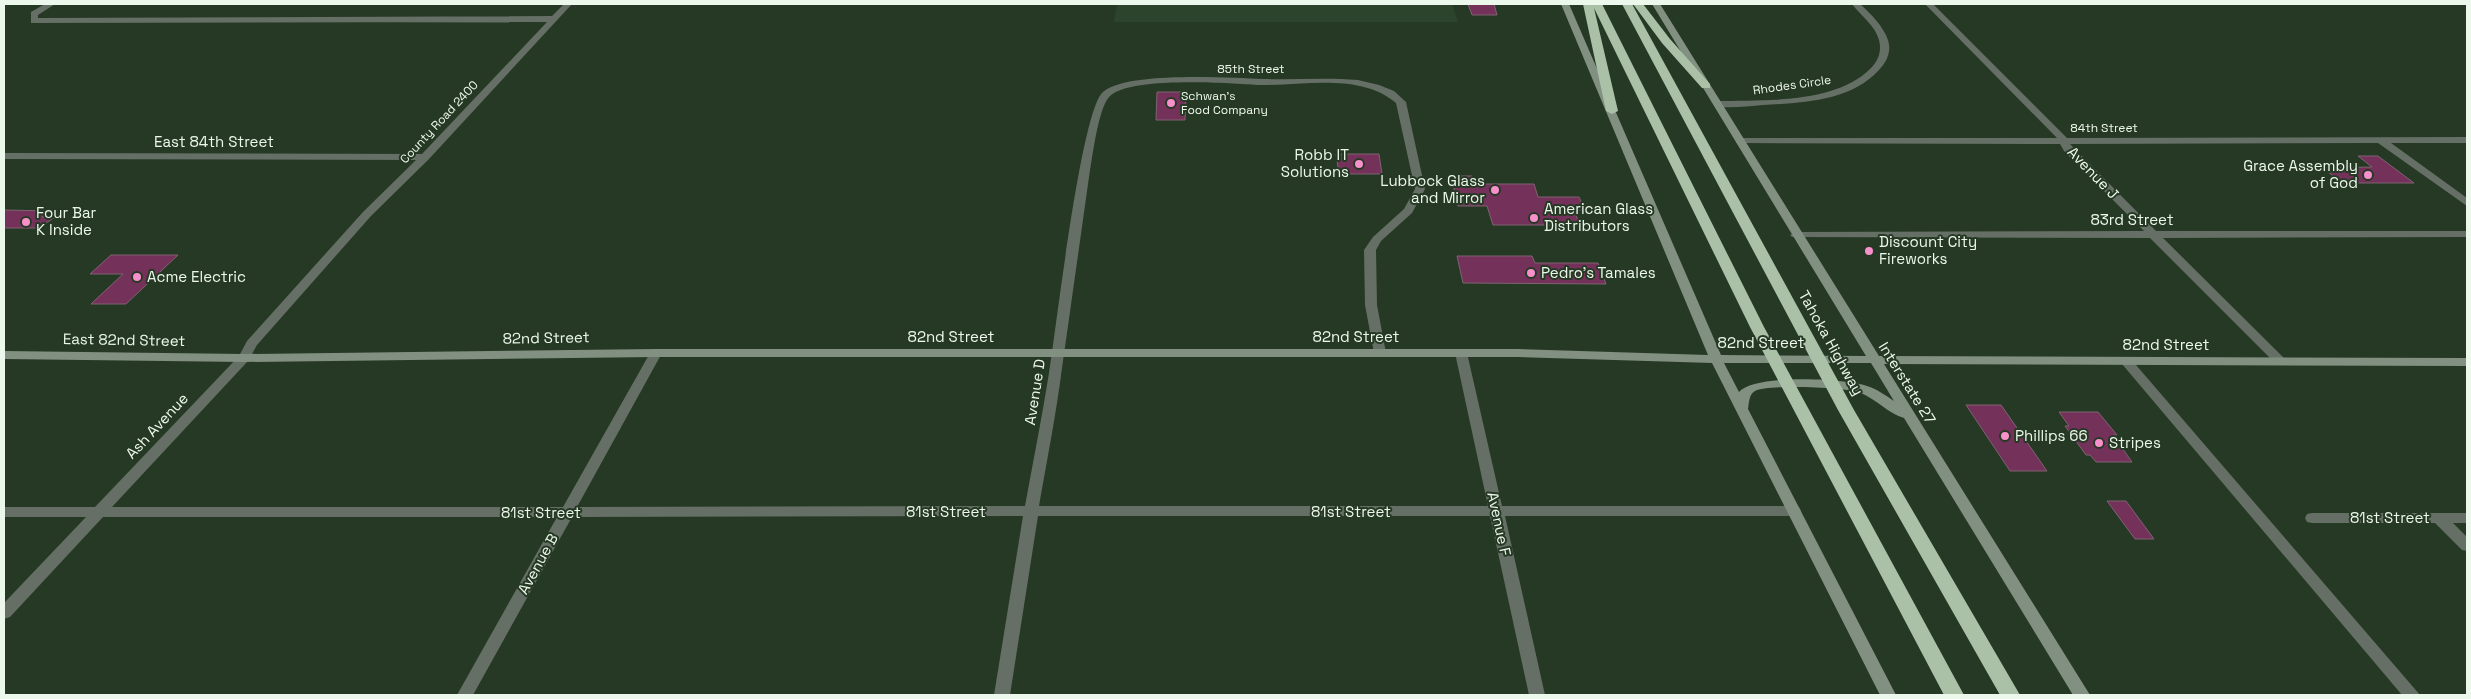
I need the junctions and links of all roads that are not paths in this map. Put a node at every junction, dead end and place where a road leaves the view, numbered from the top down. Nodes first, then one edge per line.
1 (52, 4) edge
2 (568, 4) edge
3 (1565, 4) edge
4 (1588, 4) edge
5 (1598, 4) edge
6 (1627, 4) edge
7 (1638, 4) edge
8 (1656, 4) edge
9 (1856, 4) edge
10 (1929, 4) edge
11 (553, 19) junction
12 (1706, 86) junction
13 (1103, 96) joint
14 (1717, 104) junction
15 (1612, 111) junction
16 (2380, 140) junction
17 (2467, 140) edge
18 (1740, 141) junction
19 (2063, 141) junction
20 (4, 156) edge
21 (425, 157) junction
22 (2467, 203) edge
23 (2467, 234) edge
24 (1796, 235) junction
25 (2153, 235) junction
26 (329, 257) joint
27 (1058, 353) junction
28 (1380, 353) junction
29 (1461, 353) junction
30 (656, 354) junction
31 (4, 355) edge
32 (244, 358) junction
33 (1716, 359) junction
34 (1872, 359) junction
35 (2126, 361) junction
36 (2281, 362) junction
37 (2467, 362) edge
38 (1741, 410) junction
39 (1909, 417) junction
40 (1794, 511) junction
41 (4, 512) edge
42 (99, 512) junction
43 (1032, 512) junction
44 (1496, 512) junction
45 (567, 513) junction
46 (2312, 518) dead end
47 (2439, 518) junction
48 (2467, 518) edge
49 (2467, 546) edge
50 (4, 613) edge
51 (465, 695) edge
52 (1002, 695) edge
53 (1537, 695) edge
54 (1888, 695) edge
55 (1954, 695) edge
56 (2010, 695) edge
57 (2082, 695) edge
58 (2412, 695) edge

1 - 11 street
2 - 11 street, County Road 2400
3 - 15 main road
4 - 15 highway
5 - 55 highway
6 - 56 highway, Tahoka Highway
7 - 12 highway
8 - 12 main road
9 - 14 street, Rhodes Circle
10 - 19 street, Avenue J
11 - 21 street, County Road 2400
12 - 14 main road, Interstate 27
13 - 27 street, Avenue D
13 - 28 street, 85th Street
14 - 18 main road, Interstate 27
15 - 33 main road
16 - 17 street, 84th Street
16 - 19 street, 84th Street
16 - 22 street
18 - 19 street, 84th Street
18 - 24 main road, Interstate 27
19 - 25 street, Avenue J
20 - 21 street, East 84th Street
21 - 26 street, County Road 2400
23 - 25 street, 83rd Street
24 - 25 street, 83rd Street
24 - 34 main road, Interstate 27
25 - 36 street, Avenue J
26 - 32 street, Ash Avenue
27 - 28 main road, 82nd Street
27 - 30 main road, 82nd Street
27 - 43 street, Avenue D
28 - 29 main road, 82nd Street
29 - 33 main road, 82nd Street
29 - 44 street, Avenue F
30 - 32 main road, 82nd Street
30 - 45 street, Avenue B
31 - 32 main road, East 82nd Street
32 - 42 street, Ash Avenue
33 - 34 main road, 82nd Street
33 - 38 main road
34 - 35 main road, 82nd Street
34 - 39 main road, Interstate 27
35 - 36 main road, 82nd Street
35 - 58 street
36 - 37 main road, 82nd Street
38 - 39 main road
38 - 40 main road
39 - 57 main road, Interstate 27
40 - 44 street, 81st Street
40 - 54 main road
41 - 42 street, 81st Street
42 - 45 street, 81st Street
42 - 50 street, Ash Avenue
43 - 44 street, 81st Street
43 - 45 street, 81st Street
43 - 52 street, Avenue D
44 - 53 street, Avenue F
45 - 51 street, Avenue B
46 - 47 street, 81st Street
47 - 48 street, 81st Street
47 - 49 street

